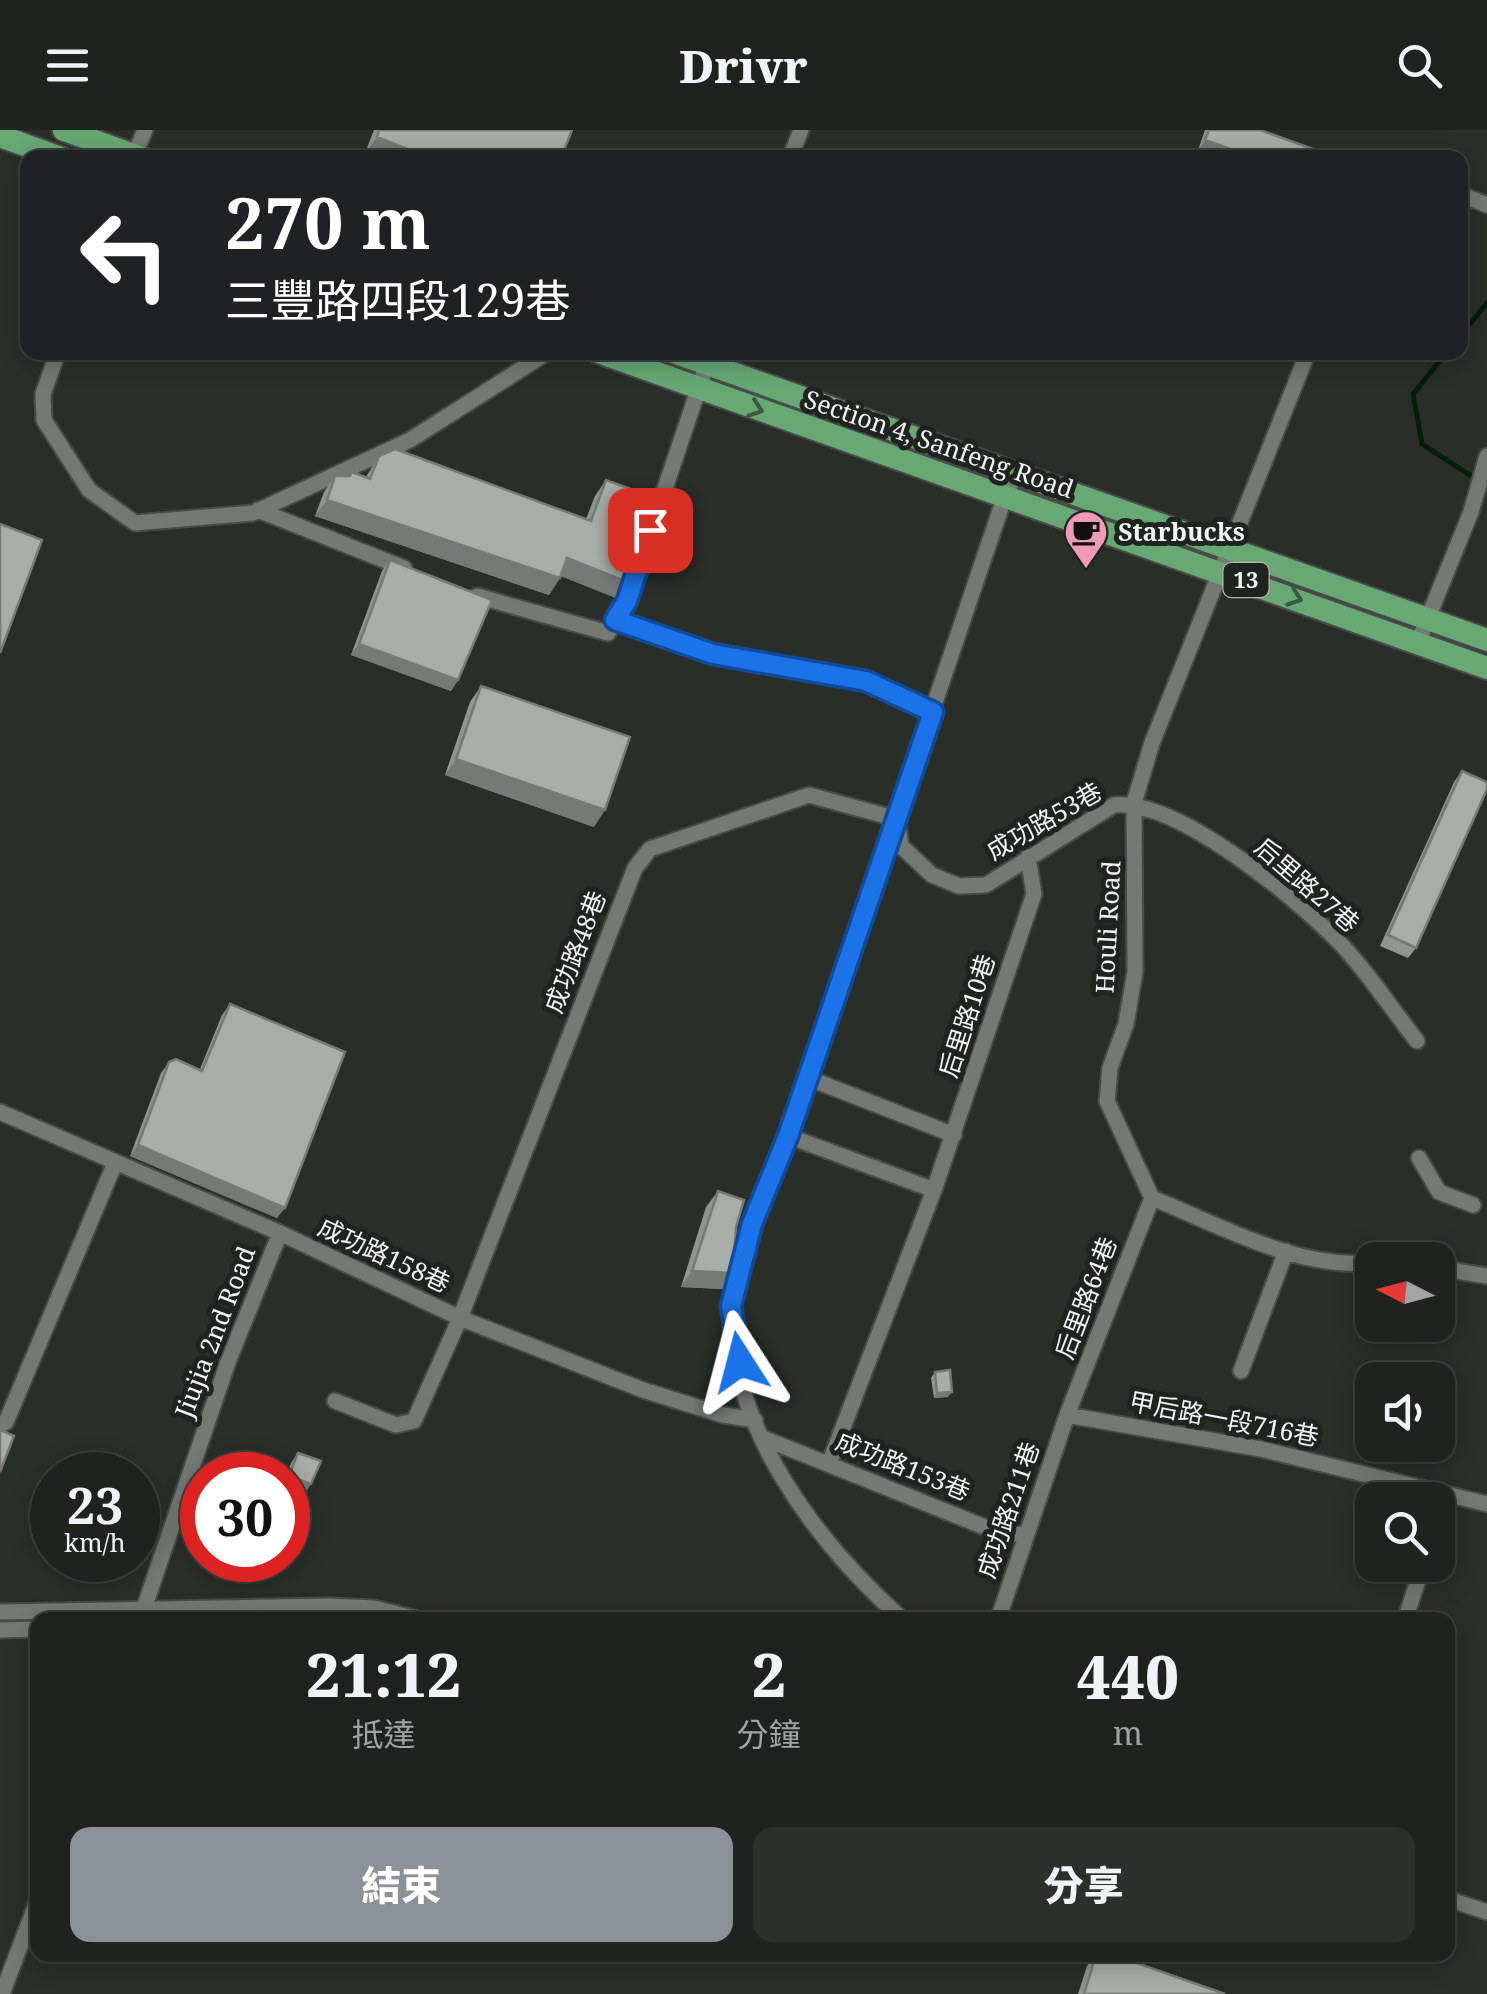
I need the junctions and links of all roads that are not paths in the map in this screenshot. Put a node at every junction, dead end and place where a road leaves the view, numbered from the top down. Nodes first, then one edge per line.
1 (64, 130) edge
2 (0, 136) edge
3 (39, 150) edge
4 (120, 150) edge
5 (55, 360) edge
6 (535, 360) edge
7 (619, 360) edge
8 (707, 360) edge
9 (713, 360) edge
10 (1305, 360) edge
11 (697, 389) junction
12 (1487, 456) edge
13 (1010, 485) junction
14 (258, 510) junction
15 (1226, 560) junction
16 (415, 573) edge
17 (468, 593) edge
18 (1428, 618) junction
19 (615, 620) junction
20 (1419, 640) junction
21 (1487, 640) edge
22 (1487, 668) edge
23 (933, 712) junction
24 (1134, 803) junction
25 (897, 818) junction
26 (1028, 857) junction
27 (1417, 1041) dead end
28 (808, 1078) junction
29 (0, 1112) edge
30 (954, 1134) junction
31 (788, 1136) junction
32 (1419, 1158) dead end
33 (115, 1164) junction
34 (934, 1190) junction
35 (1152, 1198) junction
36 (1473, 1205) dead end
37 (280, 1233) junction
38 (1286, 1252) junction
39 (1355, 1264) edge
40 (1455, 1271) edge
41 (1487, 1276) edge
42 (460, 1318) junction
43 (1241, 1371) dead end
44 (335, 1401) dead end
45 (1067, 1415) junction
46 (754, 1420) junction
47 (0, 1426) edge
48 (763, 1438) junction
49 (829, 1464) junction
50 (1398, 1482) edge
51 (1455, 1496) edge
52 (1487, 1504) edge
53 (1024, 1534) junction
54 (1418, 1582) edge
55 (0, 1612) edge
56 (30, 1612) edge
57 (141, 1612) edge
58 (187, 1612) edge
59 (390, 1612) edge
60 (895, 1612) edge
61 (1000, 1612) edge
62 (1408, 1612) edge
63 (0, 1630) edge
64 (30, 1630) edge
65 (1455, 1901) edge
66 (1487, 1912) edge
67 (30, 1920) edge
68 (2, 1994) edge

1 - 4 main road
2 - 3 main road
5 - 14 street
6 - 14 street
7 - 11 main road, Section 4, Sanfeng Road / 13
8 - 11 street
9 - 13 main road, Section 4, Sanfeng Road / 13
10 - 15 street, Houli Road
11 -> 13 main road, Section 4, Sanfeng Road / 13
11 - 19 street
12 - 18 street
13 - 15 main road, Section 4, Sanfeng Road / 13
13 - 23 street
14 - 16 street
15 - 18 main road, Section 4, Sanfeng Road / 13
15 -> 20 main road, Section 4, Sanfeng Road / 13
15 - 24 street, Houli Road
17 - 19 street
18 - 20 street
18 - 21 main road, Section 4, Sanfeng Road / 13
19 - 23 street
20 - 22 main road, Section 4, Sanfeng Road / 13
23 - 25 street
24 - 26 street, 成功路53巷
24 - 27 street, 后里路27巷
24 - 35 street, Houli Road
25 - 26 street, 成功路53巷
25 - 28 street
25 - 42 street, 成功路48巷
26 - 30 street, 后里路10巷
28 - 30 street
28 - 31 street
29 - 33 street, 成功路158巷
30 - 34 street, 后里路10巷
31 - 34 street
31 - 46 street
32 - 36 street
33 - 37 street, 成功路158巷
33 - 47 street
34 - 49 street, 后里路10巷
35 - 38 street
35 - 45 street, 后里路64巷
37 - 42 street, 成功路158巷
37 - 57 street, Jiujia 2nd Road
38 - 39 street
38 - 43 street
40 - 41 street
42 - 44 street, 成功路48巷
42 - 46 street, 成功路158巷
45 - 50 street, 甲后路一段716巷
45 - 53 street, 成功路211巷
46 - 48 street
48 - 49 street, 成功路153巷
48 - 60 street
49 - 53 street, 成功路153巷
51 - 52 street, 甲后路一段716巷
53 - 61 street, 成功路211巷
54 - 62 street
55 - 56 street
58 - 59 street
63 - 64 street
65 - 66 street
67 - 68 street

